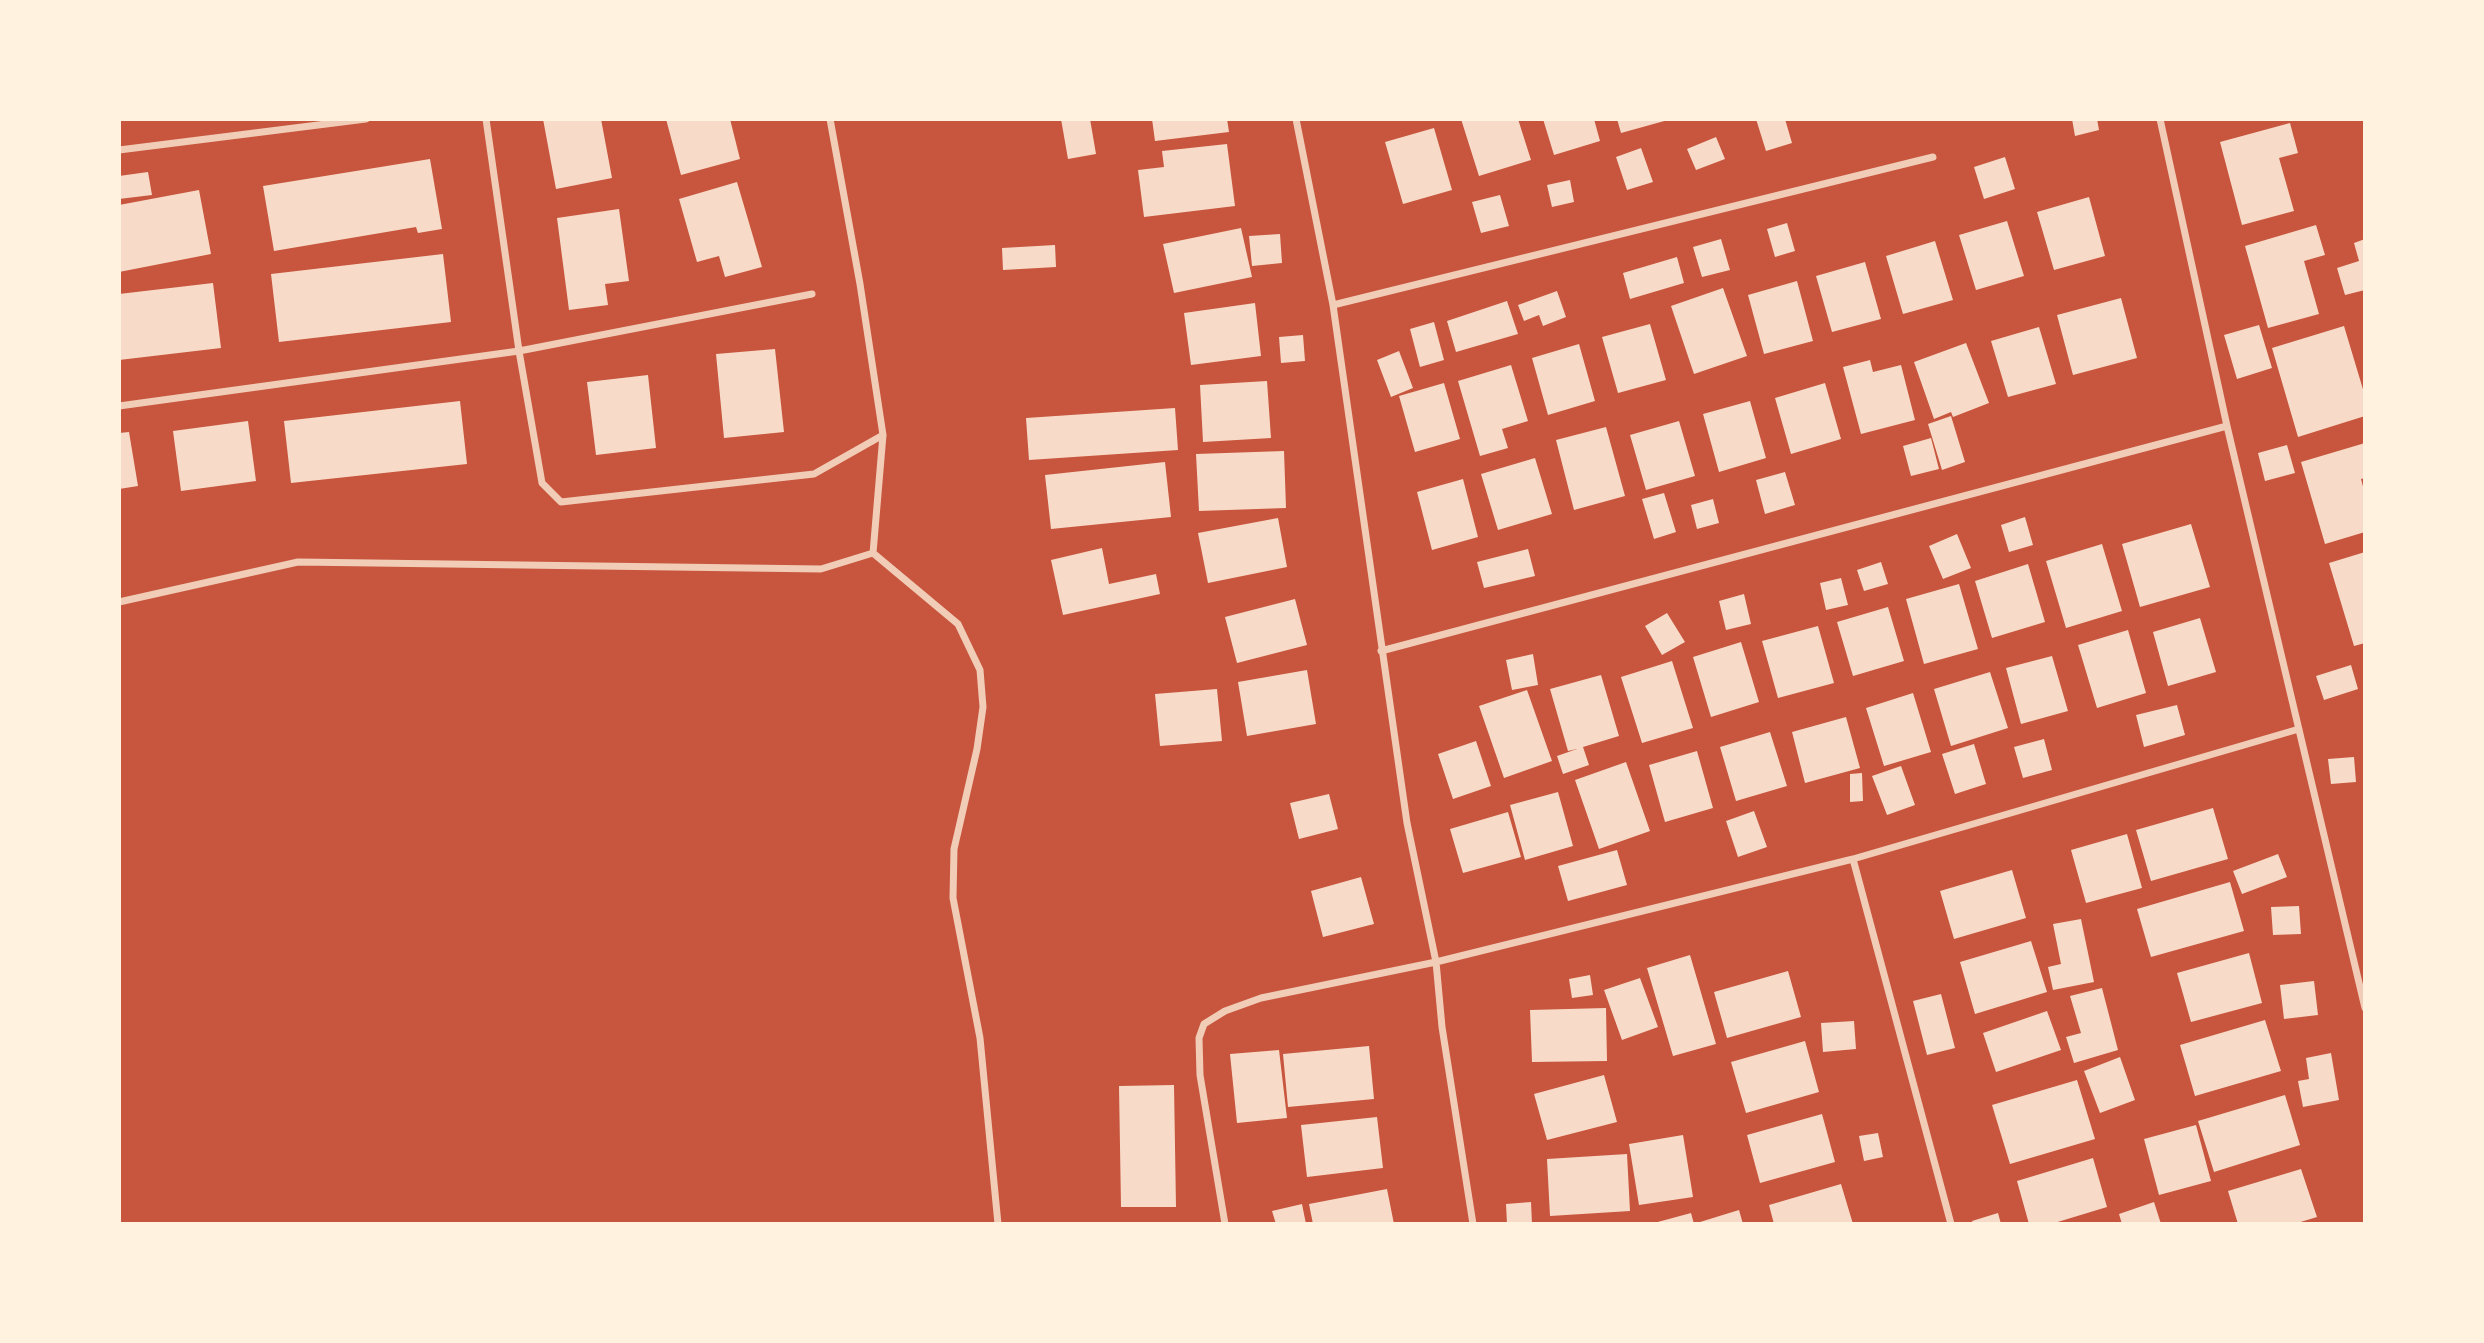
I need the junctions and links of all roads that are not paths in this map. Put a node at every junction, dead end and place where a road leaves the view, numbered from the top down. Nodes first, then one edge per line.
1 (366, 119) edge
2 (486, 119) edge
3 (830, 119) edge
4 (1296, 119) edge
5 (2160, 119) edge
6 (119, 150) edge
7 (1933, 157) dead end
8 (812, 294) dead end
9 (1333, 305) junction
10 (519, 351) junction
11 (119, 406) edge
12 (2227, 426) junction
13 (883, 435) junction
14 (873, 553) junction
15 (119, 601) edge
16 (1381, 652) junction
17 (2299, 729) junction
18 (1853, 859) junction
19 (1436, 962) junction
20 (2365, 1008) edge
21 (998, 1224) edge
22 (1225, 1224) edge
23 (1473, 1224) edge
24 (1951, 1224) edge

1 - 6 street
2 - 10 street
3 - 13 street
4 - 9 street
5 - 12 street
7 - 9 street
8 - 10 street
9 - 16 street
10 - 11 street
10 - 13 street
12 - 16 street
12 - 17 street
13 - 14 street
14 - 15 street
14 - 21 street
16 - 19 street
17 - 18 street
17 - 20 street
18 - 19 street
18 - 24 street
19 - 22 street
19 - 23 street

